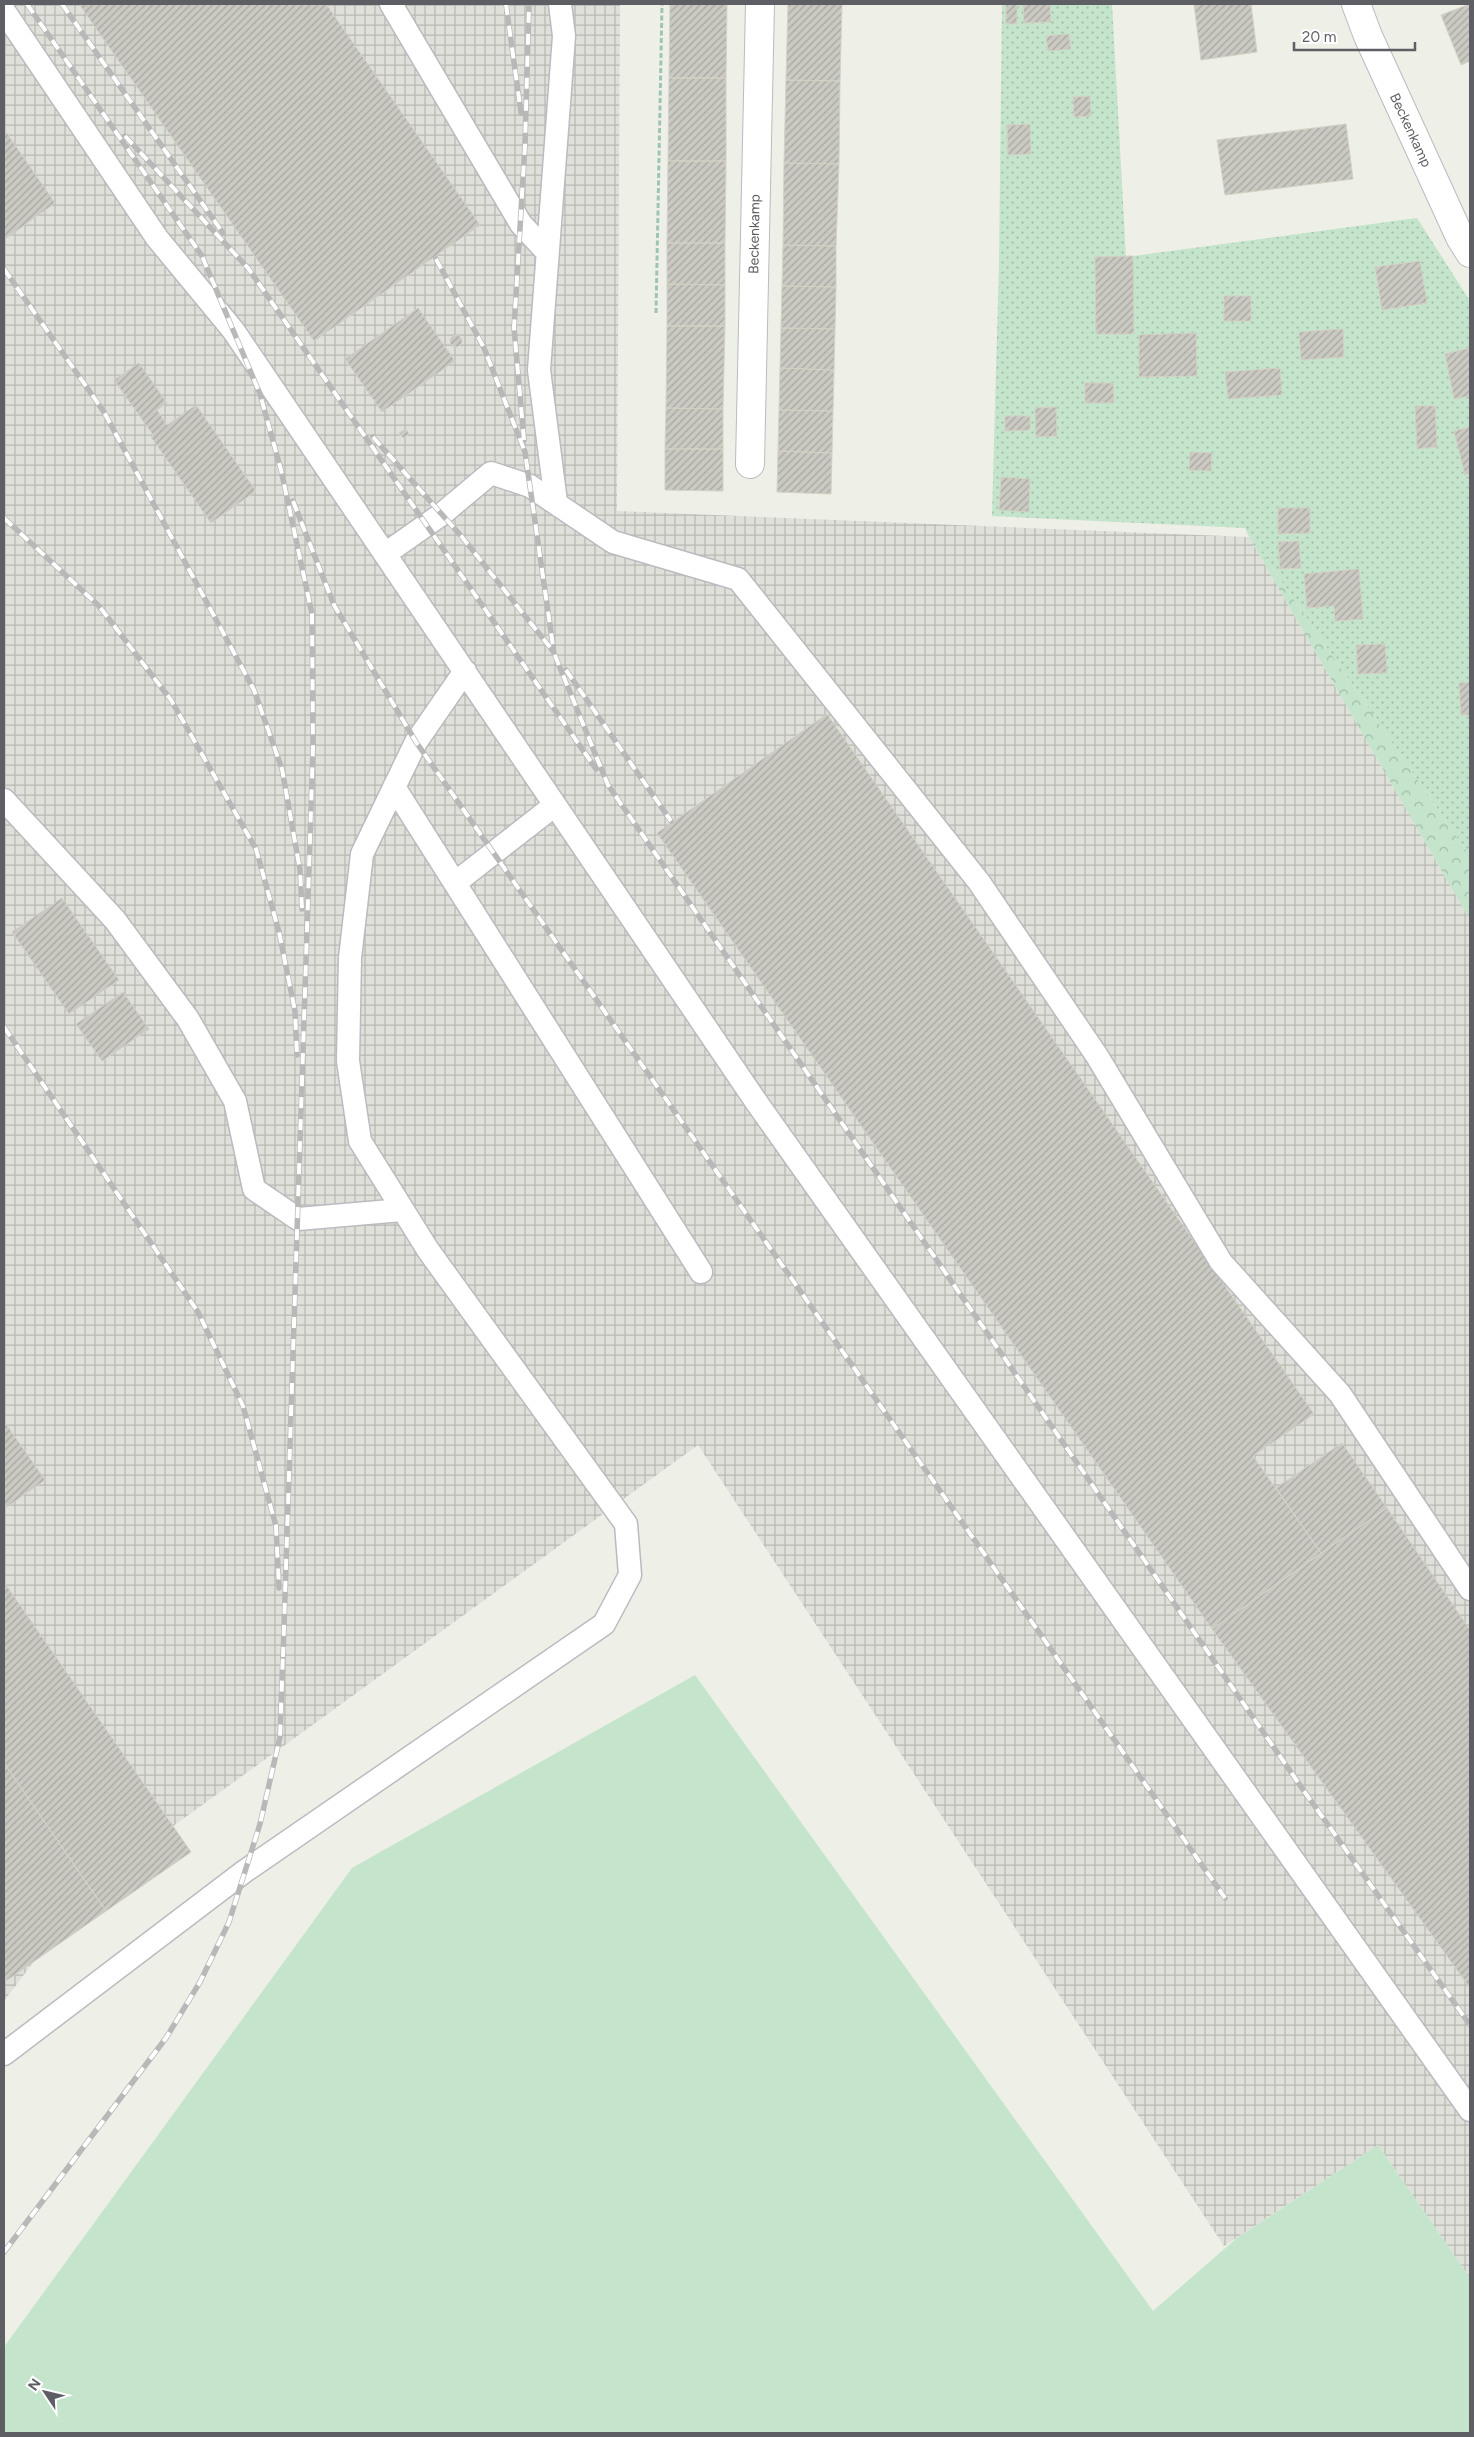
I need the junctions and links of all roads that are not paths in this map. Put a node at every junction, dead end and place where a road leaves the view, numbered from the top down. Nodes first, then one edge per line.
1 (391, 4) edge
2 (560, 4) edge
3 (760, 4) edge
4 (1356, 4) edge
5 (4, 11) edge
6 (546, 252) junction
7 (1470, 253) edge
8 (750, 464) dead end
9 (556, 502) junction
10 (385, 554) junction
11 (464, 671) junction
12 (394, 787) junction
13 (4, 800) edge
14 (555, 805) junction
15 (455, 883) junction
16 (402, 1210) junction
17 (701, 1272) dead end
18 (1470, 1589) edge
19 (6, 2047) edge
20 (1470, 2110) edge

1 - 6 lane
2 - 6 lane
3 - 8 street, Beckenkamp
4 - 7 street, Beckenkamp
5 - 10 lane
6 - 9 lane
9 - 10 lane
9 - 18 lane
10 - 11 lane
11 - 12 lane
11 - 14 lane
12 - 15 lane
12 - 16 lane
13 - 16 lane
14 - 15 lane
14 - 20 lane
15 - 17 lane
16 - 19 lane

